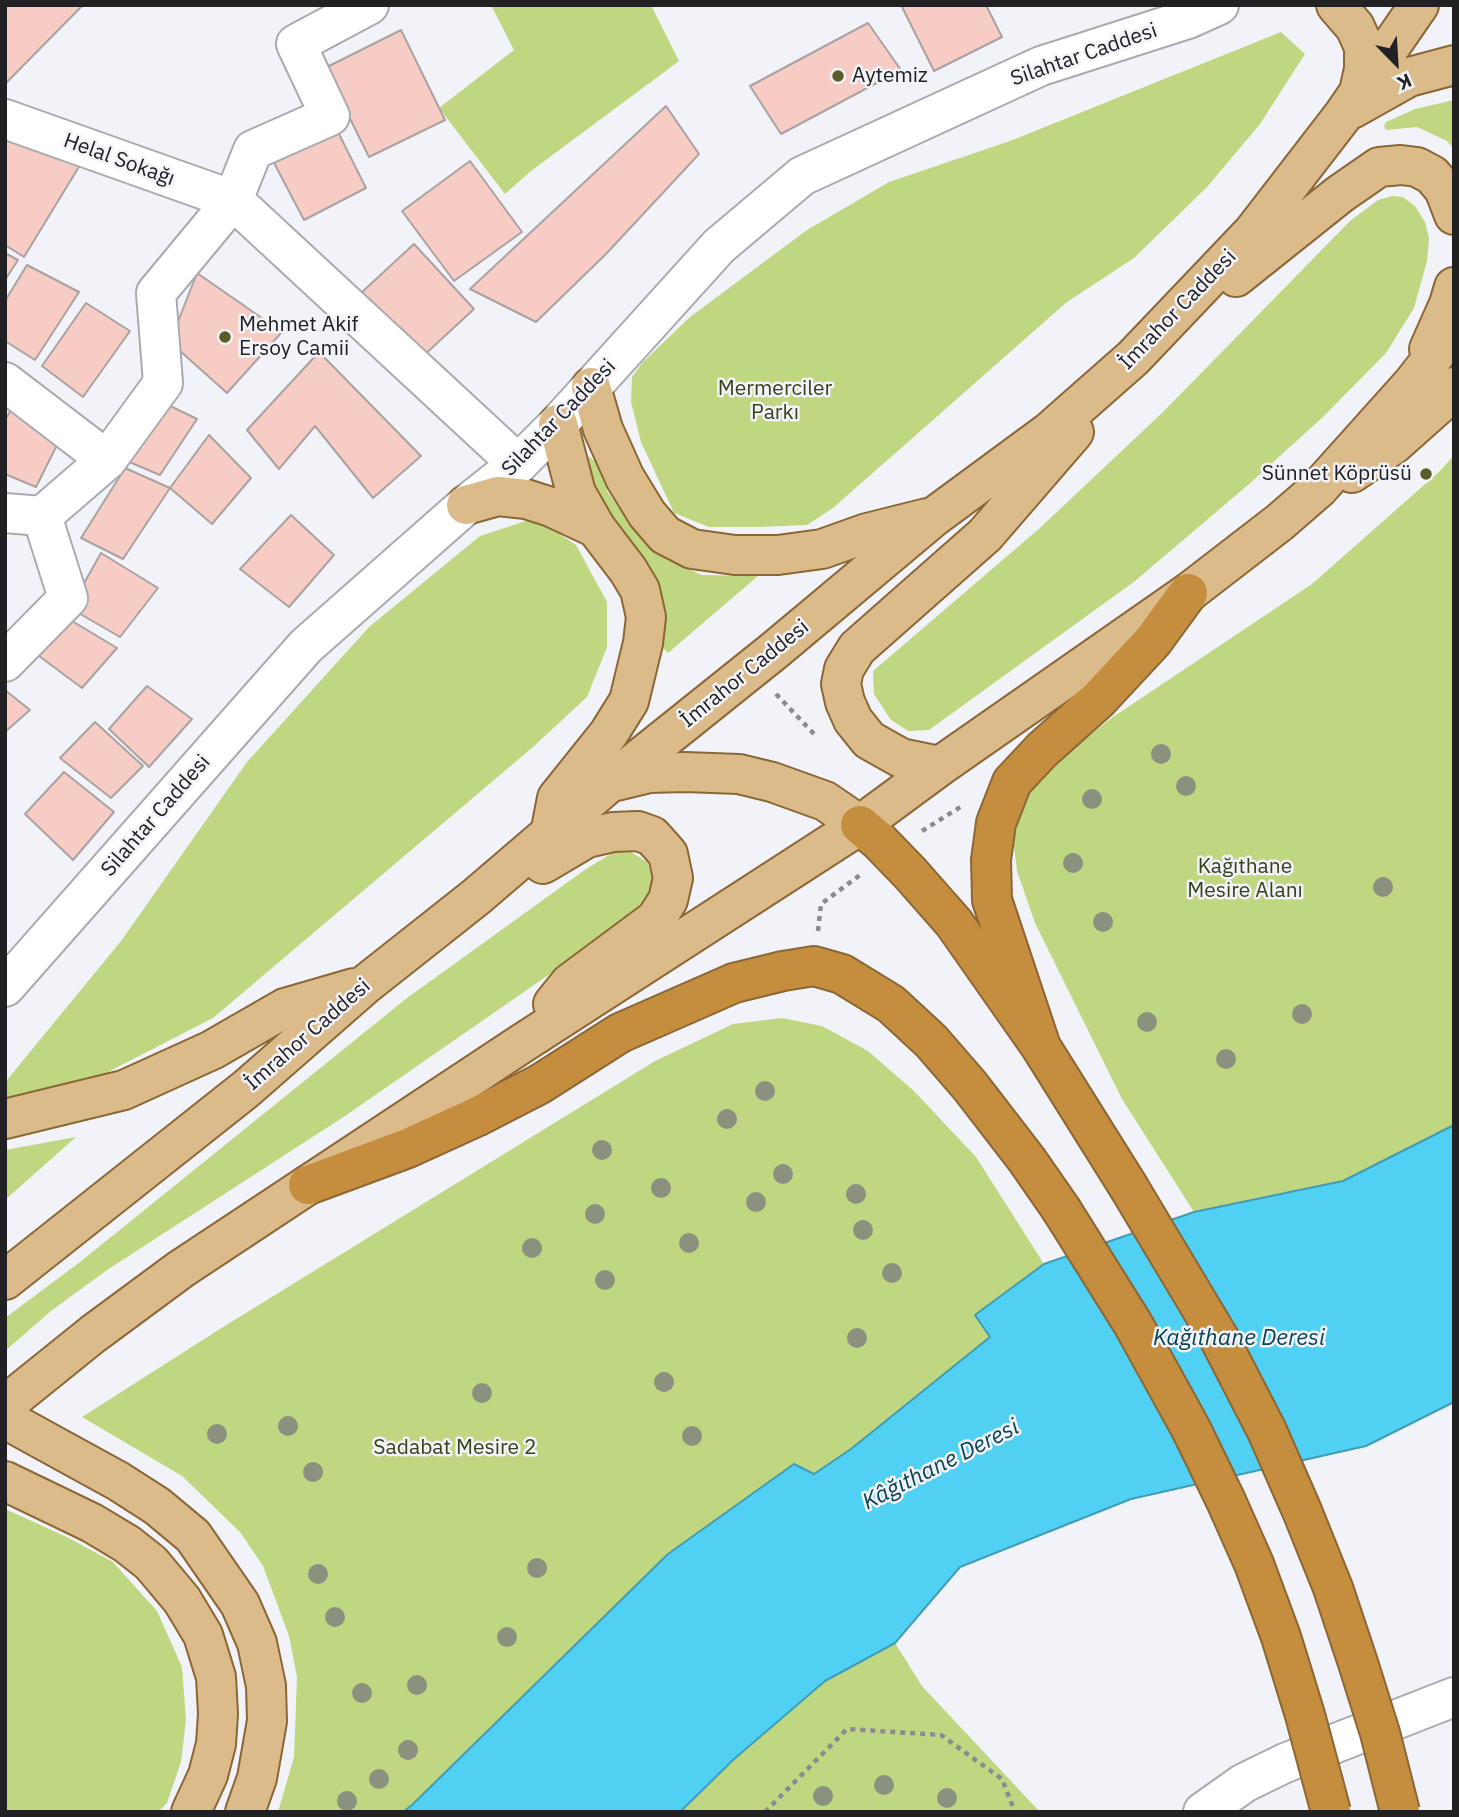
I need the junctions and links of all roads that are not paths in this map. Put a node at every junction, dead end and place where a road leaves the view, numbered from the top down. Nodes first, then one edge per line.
1 (369, 5) edge
2 (1219, 5) edge
3 (1336, 5) edge
4 (1419, 5) edge
5 (1454, 65) edge
6 (1352, 103) junction
7 (5, 119) edge
8 (233, 200) junction
9 (1454, 215) edge
10 (1454, 286) edge
11 (1454, 330) edge
12 (1133, 358) junction
13 (5, 382) edge
14 (1413, 383) junction
15 (591, 387) junction
16 (1454, 387) edge
17 (558, 424) junction
18 (107, 460) junction
19 (518, 464) junction
20 (1318, 489) junction
21 (466, 505) junction
22 (24, 515) edge
23 (936, 516) junction
24 (596, 528) junction
25 (1188, 593) junction
26 (5, 662) edge
27 (940, 766) junction
28 (609, 783) junction
29 (860, 825) junction
30 (550, 835) junction
31 (476, 897) junction
32 (366, 984) junction
33 (5, 987) edge
34 (521, 1044) junction
35 (1041, 1047) junction
36 (5, 1119) edge
37 (307, 1185) junction
38 (5, 1280) edge
39 (8, 1407) edge
40 (5, 1481) edge
41 (1454, 1697) edge
42 (191, 1812) edge
43 (245, 1812) edge
44 (1203, 1812) edge
45 (1331, 1812) edge
46 (1400, 1812) edge

1 - 8 main road
2 - 15 main road, Silahtar Caddesi
3 - 6 main road
4 - 6 main road, İmrahor Caddesi
5 - 6 main road
6 - 12 main road, İmrahor Caddesi
7 - 8 main road, Helal Sokağı
8 - 18 main road
8 - 19 main road
9 - 12 main road
10 - 14 main road
11 - 14 main road
12 - 23 main road, İmrahor Caddesi
12 - 27 main road
13 - 18 main road
14 - 20 main road
15 - 17 main road, Silahtar Caddesi
15 - 23 main road
16 - 20 main road
17 - 19 main road, Silahtar Caddesi
17 - 24 main road
18 - 22 main road
19 - 21 main road, Silahtar Caddesi
20 - 25 main road
21 - 24 main road
21 - 33 main road, Silahtar Caddesi
22 - 26 main road
23 - 28 main road, İmrahor Caddesi
24 - 30 main road
25 - 27 main road
25 - 35 highway
27 - 29 main road
28 - 29 main road
28 - 30 main road, İmrahor Caddesi
29 - 34 main road
29 - 35 highway
30 - 31 main road, İmrahor Caddesi
31 - 32 main road, İmrahor Caddesi
31 - 34 main road
32 - 36 main road
32 - 38 main road, İmrahor Caddesi
34 - 37 main road
35 - 46 highway, bridge
37 - 39 main road
37 - 45 highway, bridge
39 - 43 main road
40 - 42 main road
41 - 44 main road

